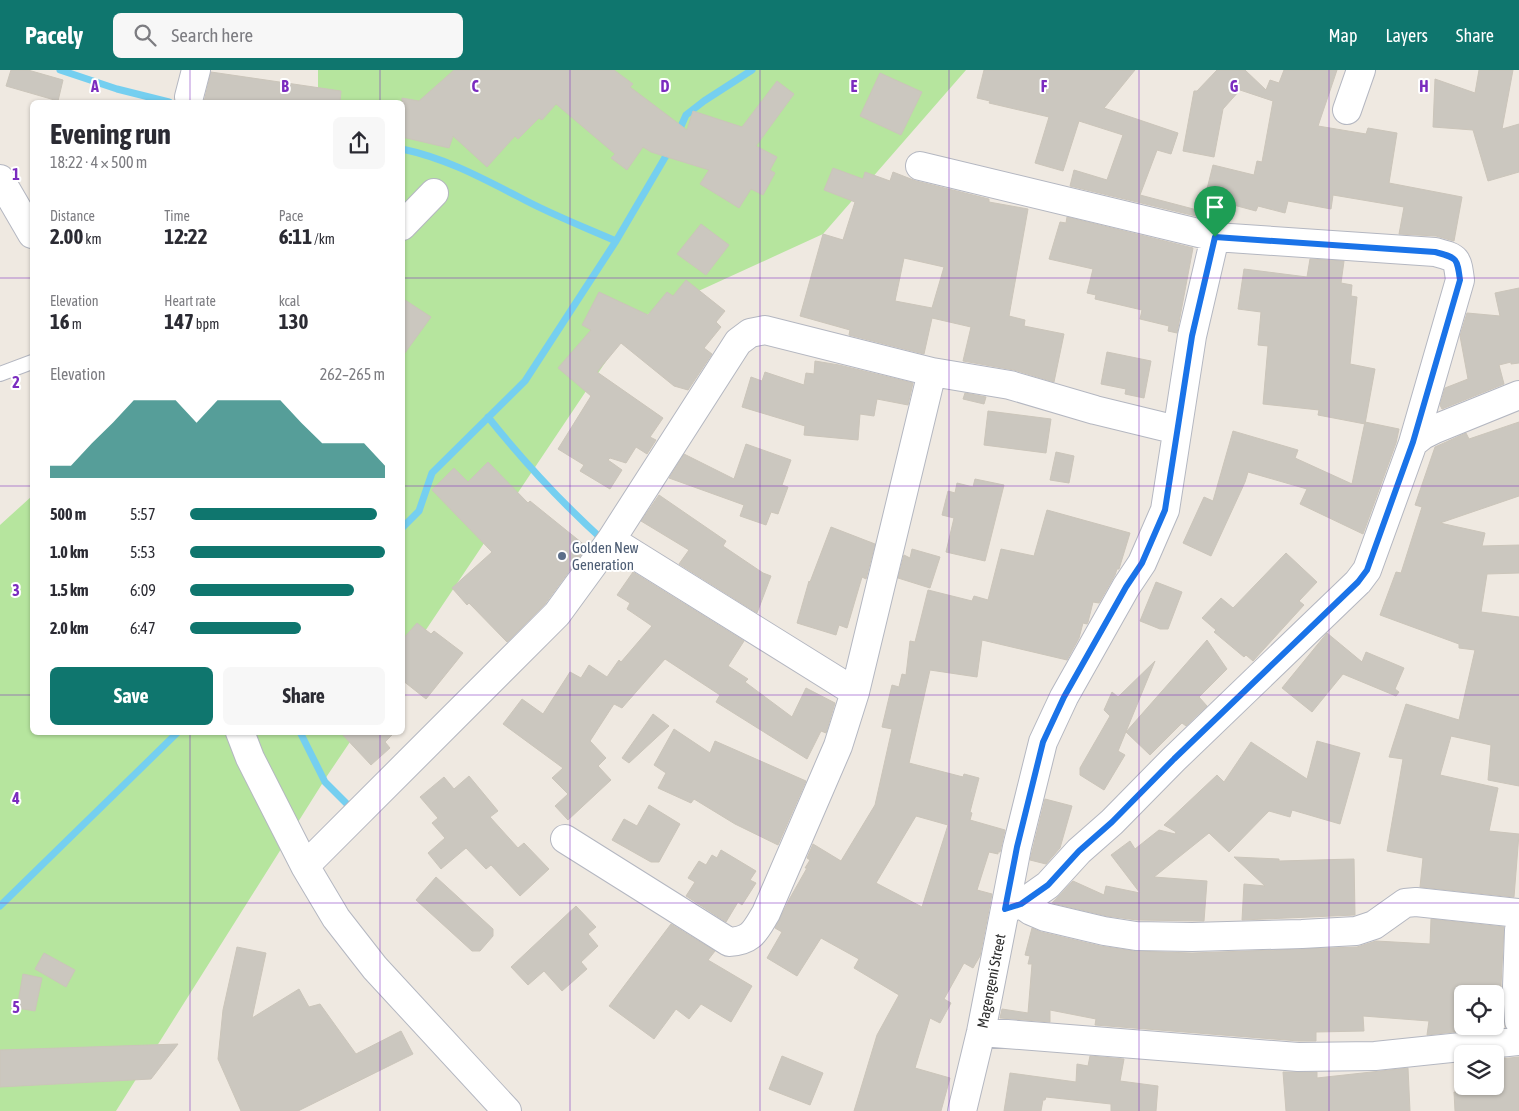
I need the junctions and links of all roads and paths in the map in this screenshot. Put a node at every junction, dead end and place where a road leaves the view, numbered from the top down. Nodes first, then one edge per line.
1 (196, 70) edge
2 (1361, 70) edge
3 (189, 97) dead end
4 (1347, 110) dead end
5 (920, 166) dead end
6 (0, 179) edge
7 (434, 193) dead end
8 (405, 223) edge
9 (30, 231) edge
10 (1215, 237) junction
11 (30, 363) edge
12 (932, 372) junction
13 (0, 374) edge
14 (1519, 395) edge
15 (1177, 430) junction
16 (1413, 442) junction
17 (611, 540) junction
18 (855, 692) junction
19 (241, 735) edge
20 (565, 839) dead end
21 (305, 866) junction
22 (1013, 907) junction
23 (1519, 913) edge
24 (1519, 930) edge
25 (1519, 1021) edge
26 (981, 1032) junction
27 (1519, 1041) edge
28 (507, 1111) edge
29 (962, 1111) edge

1 - 3 street
2 - 4 street
5 - 10 street
6 - 9 street
7 - 8 street
10 - 15 street, Magengeni Street
10 - 16 street
11 - 13 lane
12 - 15 street
12 - 17 street
12 - 18 street
14 - 16 street
15 - 22 street, Magengeni Street
16 - 22 street
17 - 18 street
17 - 21 street
18 - 20 street
19 - 21 street
21 - 28 street
22 - 23 street
22 - 26 street, Magengeni Street
24 - 25 street
26 - 27 street
26 - 29 street, Magengeni Street

